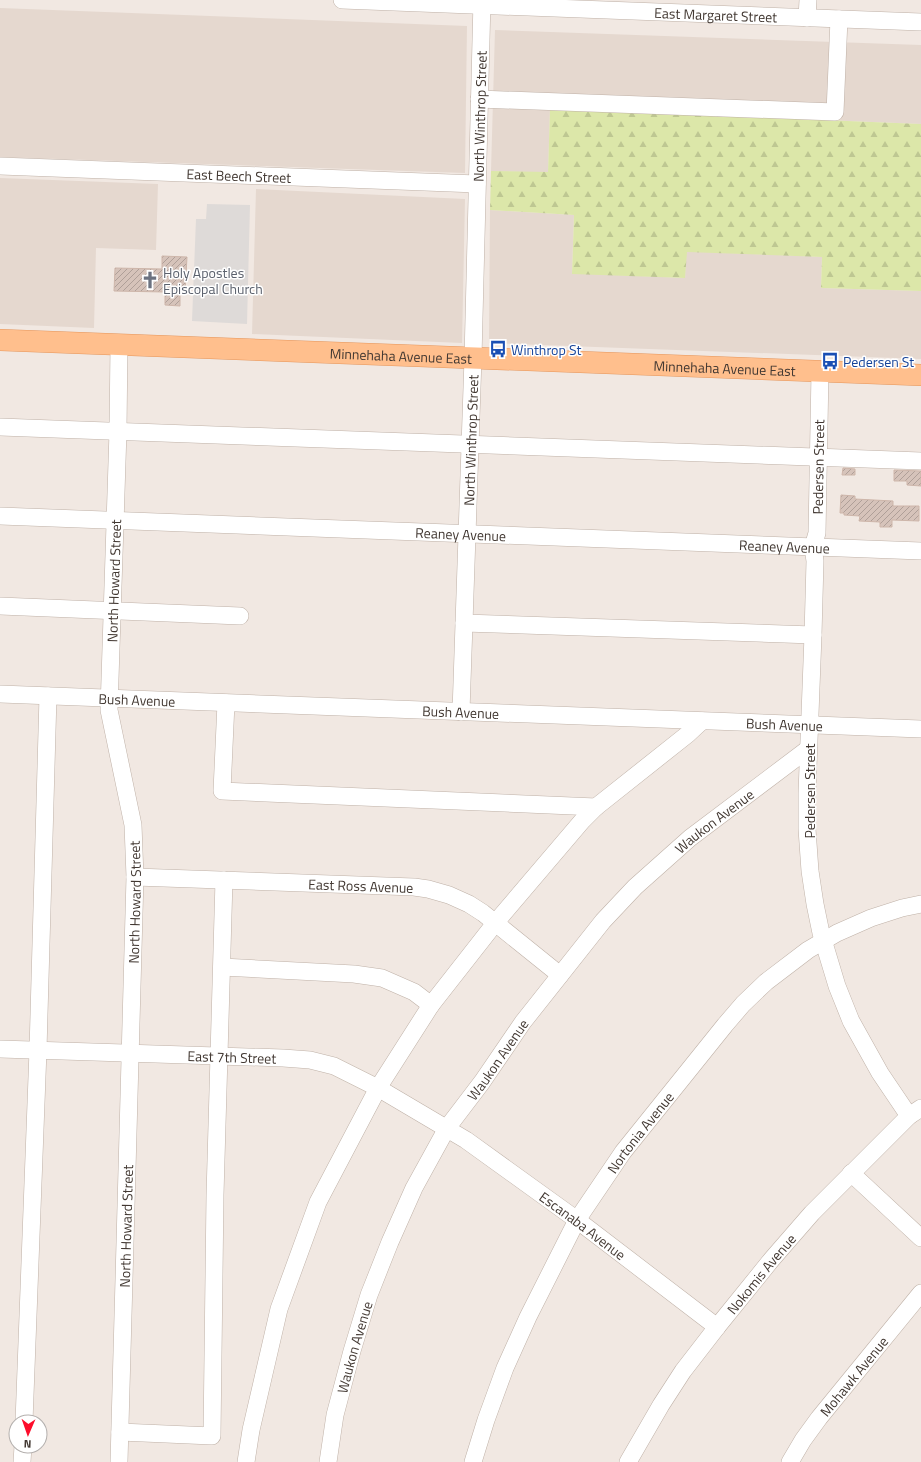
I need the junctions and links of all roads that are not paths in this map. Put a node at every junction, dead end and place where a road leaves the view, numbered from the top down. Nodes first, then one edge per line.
1 (342, 0) edge
2 (808, 0) edge
3 (482, 3) edge
4 (807, 18) junction
5 (839, 19) junction
6 (921, 22) edge
7 (479, 99) junction
8 (0, 166) edge
9 (477, 184) junction
10 (0, 340) edge
11 (119, 345) junction
12 (473, 358) junction
13 (820, 372) junction
14 (921, 375) edge
15 (0, 427) edge
16 (118, 431) junction
17 (469, 445) junction
18 (819, 457) junction
19 (921, 461) edge
20 (0, 516) edge
21 (115, 520) junction
22 (466, 534) junction
23 (814, 547) junction
24 (921, 551) edge
25 (0, 606) edge
26 (112, 611) junction
27 (240, 616) dead end
28 (464, 623) junction
29 (813, 635) junction
30 (0, 694) edge
31 (48, 696) junction
32 (109, 698) junction
33 (226, 703) junction
34 (461, 712) junction
35 (702, 721) junction
36 (809, 725) junction
37 (921, 729) edge
38 (808, 749) junction
39 (596, 807) junction
40 (135, 876) junction
41 (224, 880) junction
42 (921, 904) edge
43 (496, 922) junction
44 (823, 940) junction
45 (222, 967) junction
46 (560, 975) junction
47 (431, 1005) junction
48 (0, 1049) edge
49 (38, 1050) junction
50 (130, 1053) junction
51 (218, 1056) junction
52 (378, 1088) junction
53 (915, 1112) edge
54 (447, 1128) junction
55 (851, 1173) junction
56 (577, 1220) junction
57 (921, 1238) edge
58 (921, 1293) edge
59 (717, 1327) junction
60 (24, 1414) edge
61 (120, 1432) junction
62 (118, 1462) edge
63 (246, 1462) edge
64 (328, 1462) edge
65 (473, 1462) edge
66 (628, 1462) edge
67 (790, 1462) edge

1 - 3 street, East Margaret Street
2 - 4 street
3 - 4 street, East Margaret Street
3 - 7 street, North Winthrop Street
4 - 5 street, East Margaret Street
5 - 6 street, East Margaret Street
5 - 7 street
7 - 9 street, North Winthrop Street
8 - 9 street, East Beech Street
9 - 12 street, North Winthrop Street
10 - 11 main road, Minnehaha Avenue East
11 - 12 main road, Minnehaha Avenue East
11 - 16 street, North Howard Street
12 - 13 main road, Minnehaha Avenue East
12 - 17 street, North Winthrop Street
13 - 14 main road, Minnehaha Avenue East
13 - 18 street, Pedersen Street
15 - 16 street
16 - 17 street
16 - 21 street, North Howard Street
17 - 18 street
17 - 22 street, North Winthrop Street
18 - 19 street
18 - 23 street, Pedersen Street
20 - 21 street, Reaney Avenue
21 - 22 street, Reaney Avenue
21 - 26 street, North Howard Street
22 - 23 street, Reaney Avenue
22 - 28 street, North Winthrop Street
23 - 24 street, Reaney Avenue
23 - 29 street, Pedersen Street
25 - 26 street
26 - 27 street
26 - 32 street, North Howard Street
28 - 29 street
28 - 34 street, North Winthrop Street
29 - 36 street, Pedersen Street
30 - 31 street, Bush Avenue
31 - 32 street, Bush Avenue
31 - 49 street
32 - 33 street, Bush Avenue
32 - 40 street, North Howard Street
33 - 34 street, Bush Avenue
33 - 39 street
34 - 35 street, Bush Avenue
35 - 36 street, Bush Avenue
35 - 39 street
36 - 37 street, Bush Avenue
36 - 38 street, Pedersen Street
38 - 44 street, Pedersen Street
38 - 46 street, Waukon Avenue
39 - 43 street
40 - 41 street, East Ross Avenue
40 - 50 street, North Howard Street
41 - 43 street, East Ross Avenue
41 - 45 street
42 - 44 street, Nortonia Avenue
43 - 46 street, East Ross Avenue
43 - 47 street
44 - 53 street, Pedersen Street
44 - 56 street, Nortonia Avenue
45 - 47 street
45 - 51 street
46 - 54 street, Waukon Avenue
47 - 52 street
48 - 49 street, East 7th Street
49 - 50 street, East 7th Street
49 - 60 street
50 - 51 street, East 7th Street
50 - 61 street, North Howard Street
51 - 52 street, East 7th Street
51 - 61 street
52 - 54 street, East 7th Street
52 - 63 street
53 - 55 street, Nokomis Avenue
54 - 56 street, Escanaba Avenue
54 - 64 street, Waukon Avenue
55 - 57 street
55 - 59 street, Nokomis Avenue
56 - 59 street, Escanaba Avenue
56 - 65 street, Nortonia Avenue
58 - 67 street, Mohawk Avenue
59 - 66 street, Nokomis Avenue
61 - 62 street, North Howard Street

